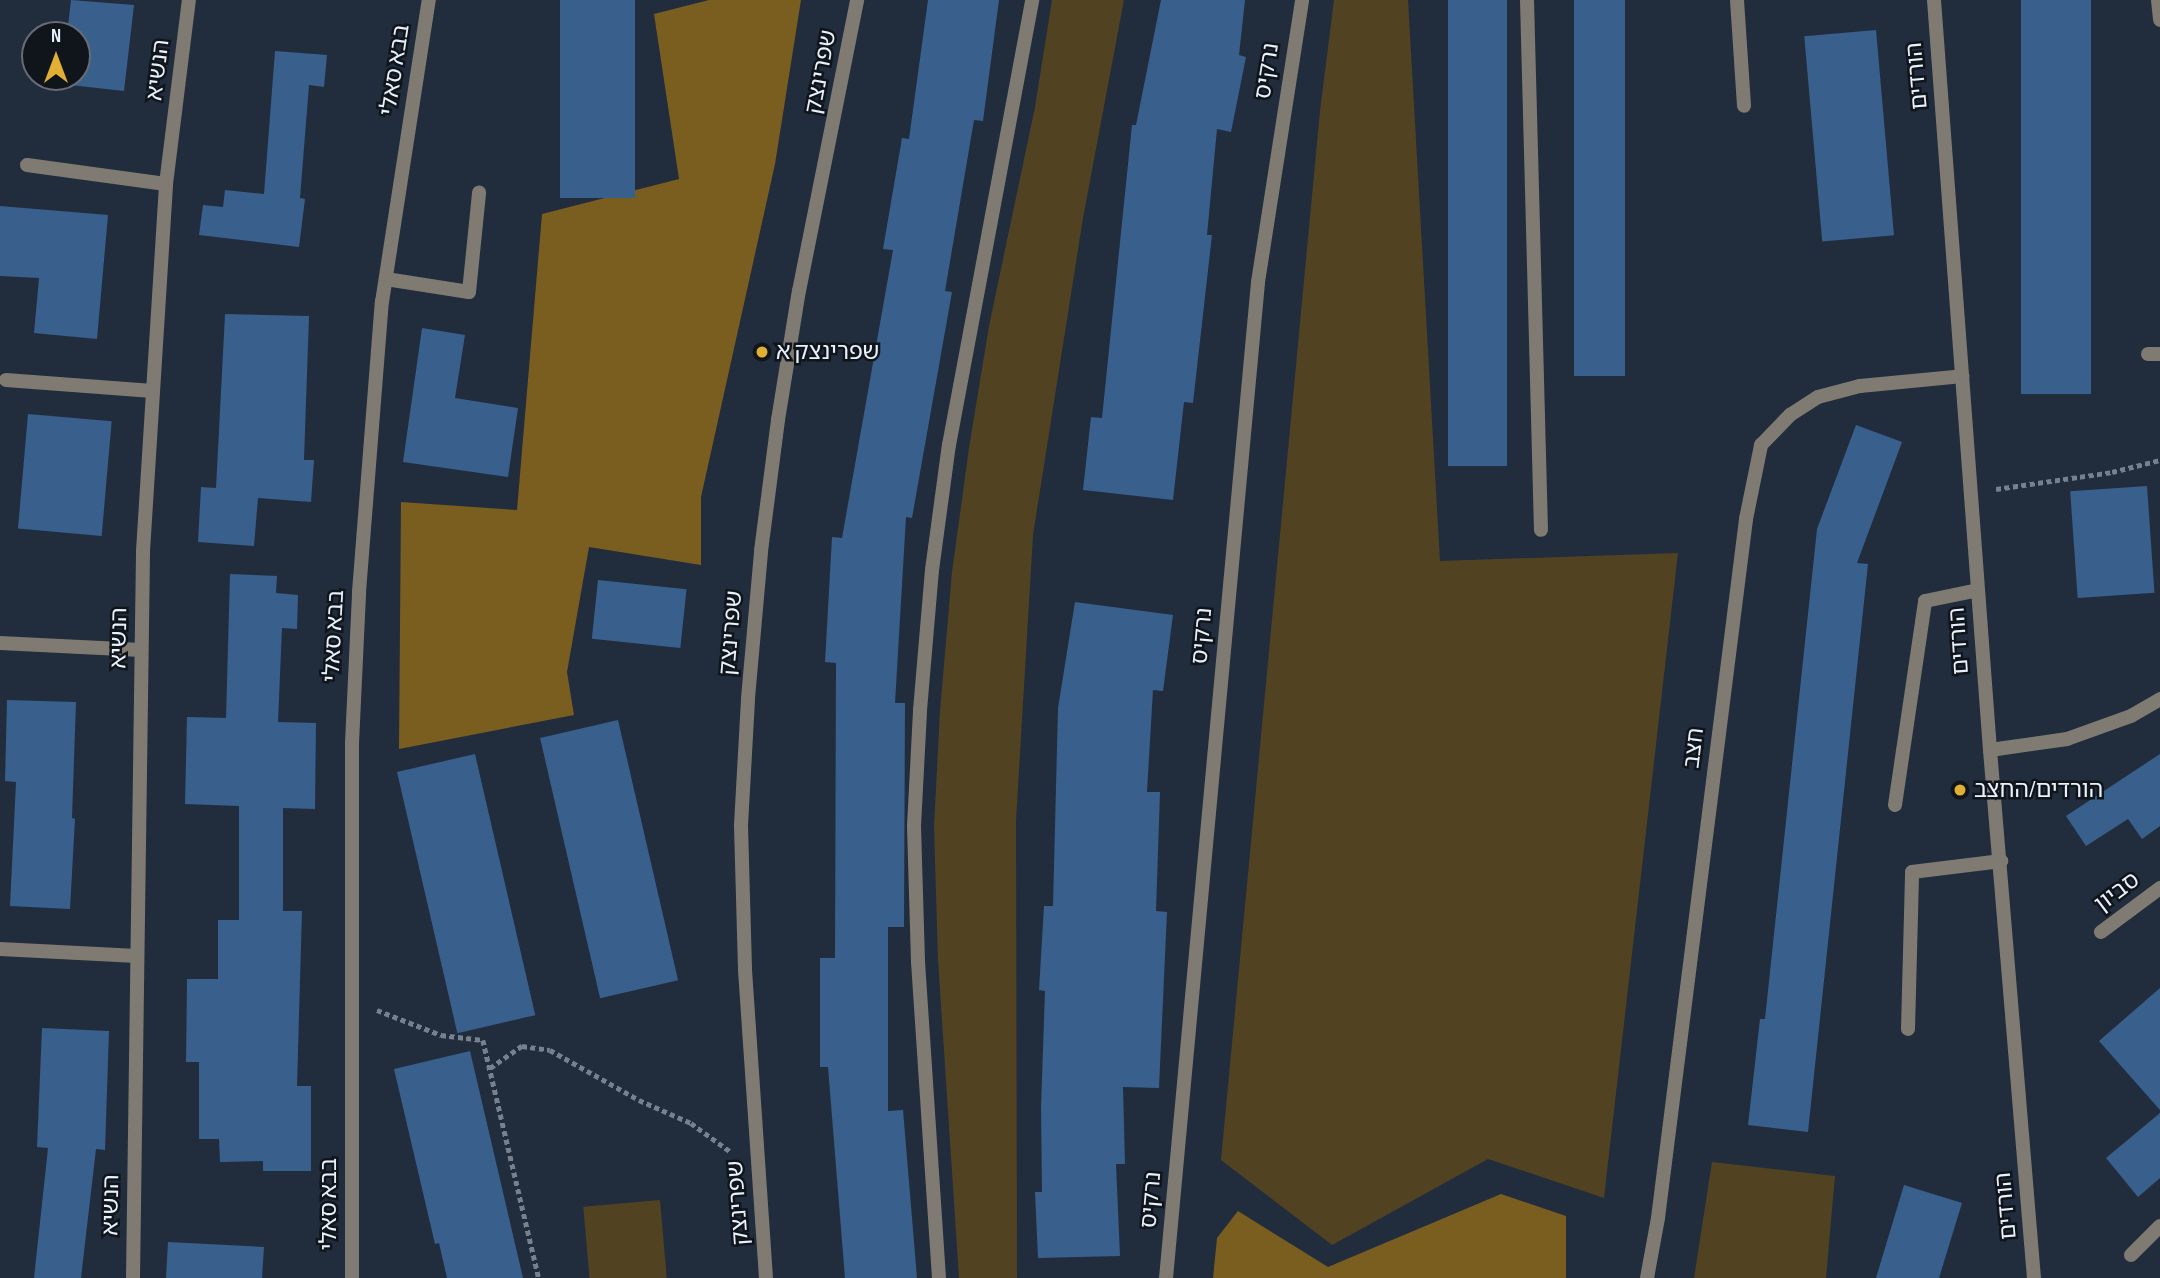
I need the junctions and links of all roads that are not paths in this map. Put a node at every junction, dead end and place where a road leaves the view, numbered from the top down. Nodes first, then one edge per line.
1 (189, 0) edge
2 (429, 0) edge
3 (856, 0) edge
4 (1032, 0) edge
5 (1301, 0) edge
6 (1527, 0) edge
7 (1738, 0) edge
8 (1934, 0) edge
9 (2158, 0) edge
10 (2160, 20) edge
11 (1744, 106) dead end
12 (27, 165) dead end
13 (166, 184) junction
14 (479, 193) dead end
15 (386, 279) junction
16 (1963, 376) junction
17 (6, 380) dead end
18 (153, 391) junction
19 (1541, 530) dead end
20 (1979, 590) junction
21 (0, 643) edge
22 (141, 650) junction
23 (2160, 699) edge
24 (1990, 750) junction
25 (1895, 805) dead end
26 (2001, 861) junction
27 (2160, 888) edge
28 (2101, 932) dead end
29 (0, 949) edge
30 (137, 956) junction
31 (1908, 1029) dead end
32 (2160, 1226) edge
33 (2131, 1255) dead end
34 (133, 1278) edge
35 (352, 1278) edge
36 (766, 1278) edge
37 (939, 1278) edge
38 (1166, 1278) edge
39 (1647, 1278) edge
40 (2034, 1278) edge

1 - 13 street, הנשיא
2 - 15 street, בבא סאלי
3 - 36 street, שפרינצק
4 - 37 street
5 - 38 street, נרקיס
6 - 19 street
7 - 11 street
8 - 16 street, הורדים
9 - 10 street
12 - 13 street
13 - 18 street, הנשיא
14 - 15 street
15 - 35 street, בבא סאלי
16 - 20 street, הורדים
16 - 39 street, חצב
17 - 18 street
18 - 22 street, הנשיא
20 - 24 street, הורדים
20 - 25 street
21 - 22 street
22 - 30 street, הנשיא
23 - 24 street
24 - 26 street, הורדים
26 - 31 street
26 - 40 street, הורדים
27 - 28 street, סביון
29 - 30 street
30 - 34 street, הנשיא
32 - 33 street

